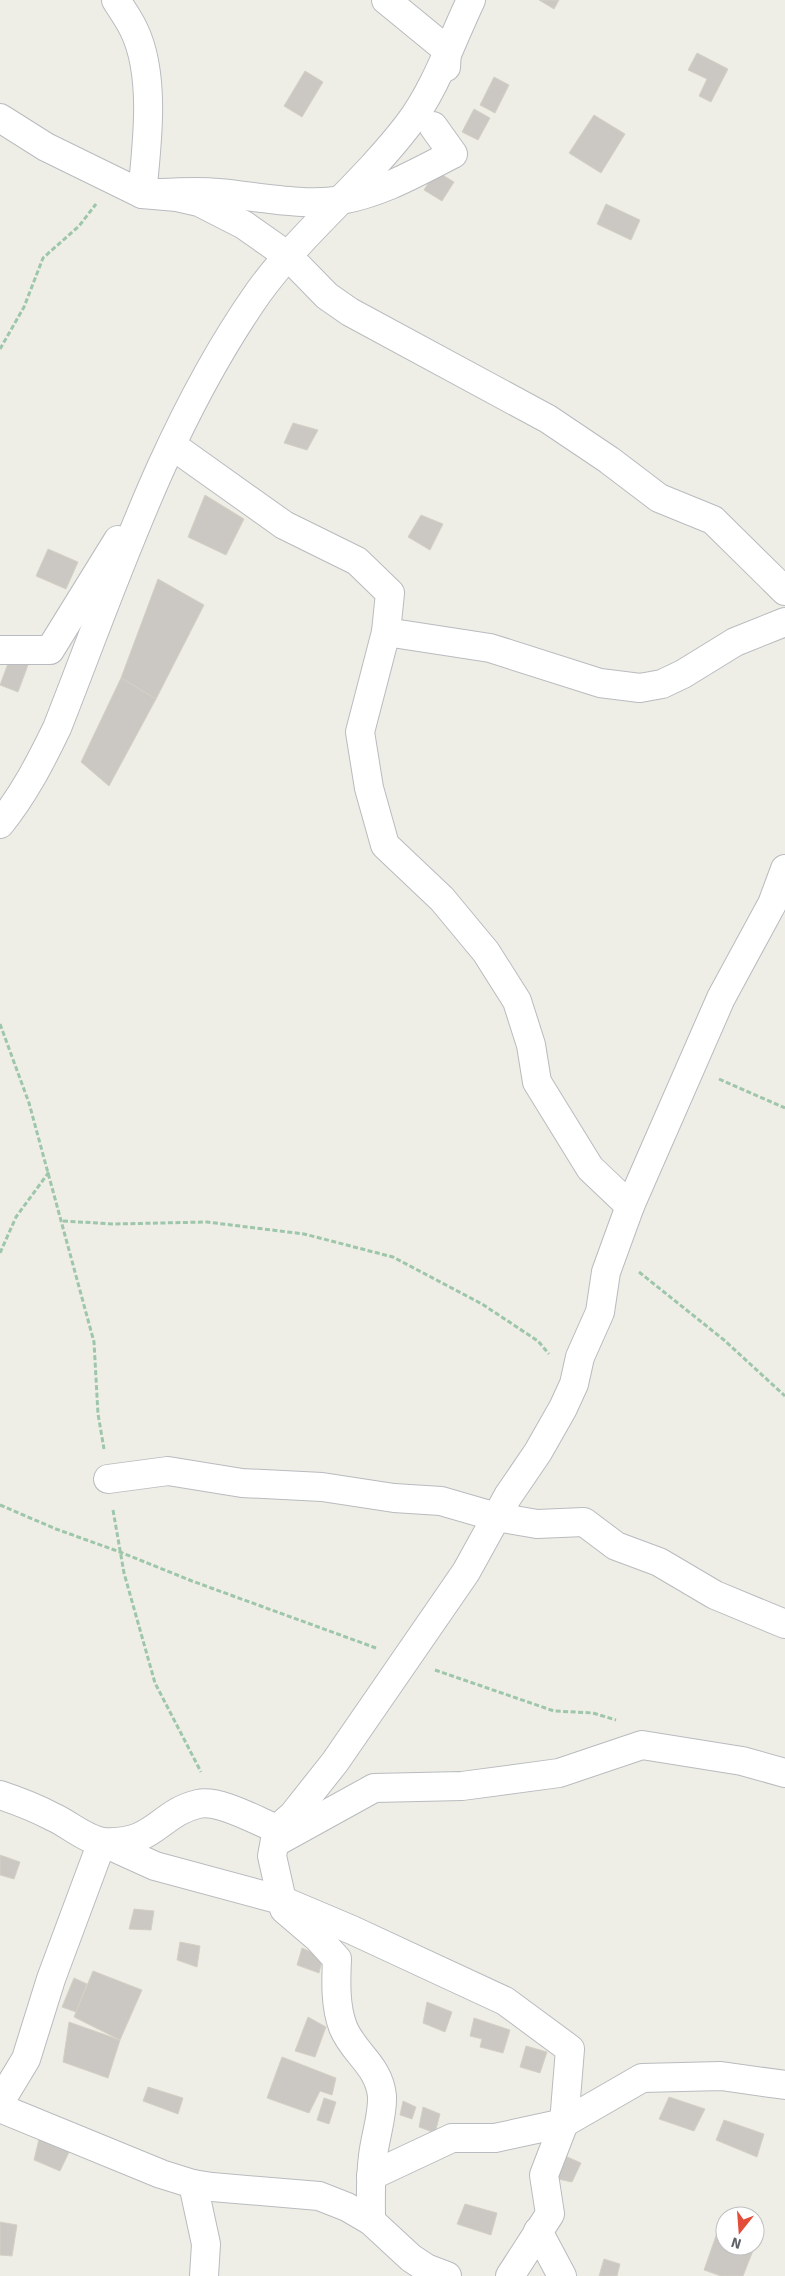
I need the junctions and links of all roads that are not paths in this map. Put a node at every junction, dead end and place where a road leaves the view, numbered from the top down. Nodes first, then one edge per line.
1 (116, 0) edge
2 (386, 0) edge
3 (471, 0) edge
4 (447, 50) junction
5 (0, 118) edge
6 (142, 194) junction
7 (340, 201) junction
8 (288, 256) junction
9 (172, 446) junction
10 (157, 477) junction
11 (785, 590) edge
12 (785, 622) edge
13 (386, 632) junction
14 (0, 650) edge
15 (0, 824) edge
16 (785, 869) edge
17 (630, 1206) junction
18 (108, 1479) road end
19 (496, 1517) junction
20 (785, 1624) edge
21 (785, 1772) edge
22 (0, 1795) edge
23 (275, 1836) junction
24 (102, 1842) junction
25 (281, 1900) junction
26 (785, 2085) edge
27 (0, 2102) edge
28 (0, 2108) edge
29 (564, 2123) junction
30 (371, 2176) junction
31 (193, 2184) junction
32 (372, 2221) junction
33 (538, 2231) junction
34 (434, 2273) edge
35 (204, 2276) edge
36 (510, 2276) edge
37 (562, 2276) edge

1 - 6 street
2 - 4 street
3 - 4 street
4 - 7 street
4 - 7 street
5 - 6 street
6 - 7 street
6 - 8 street
7 - 8 street
8 - 9 street
8 - 11 street
9 - 10 street
9 - 13 street
10 - 14 street
10 - 15 street
12 - 13 street
13 - 17 street
16 - 17 street
17 - 19 street
18 - 19 street
19 - 20 street
19 - 23 street
21 - 23 street
22 - 24 street
23 - 24 street
23 - 25 street
24 - 25 street
24 - 27 street
25 - 29 street
25 - 30 street
26 - 29 street
28 - 31 street
29 - 30 street
29 - 33 street
30 - 32 street
31 - 32 street
31 - 35 street
32 - 34 street
33 - 36 street
33 - 37 street

